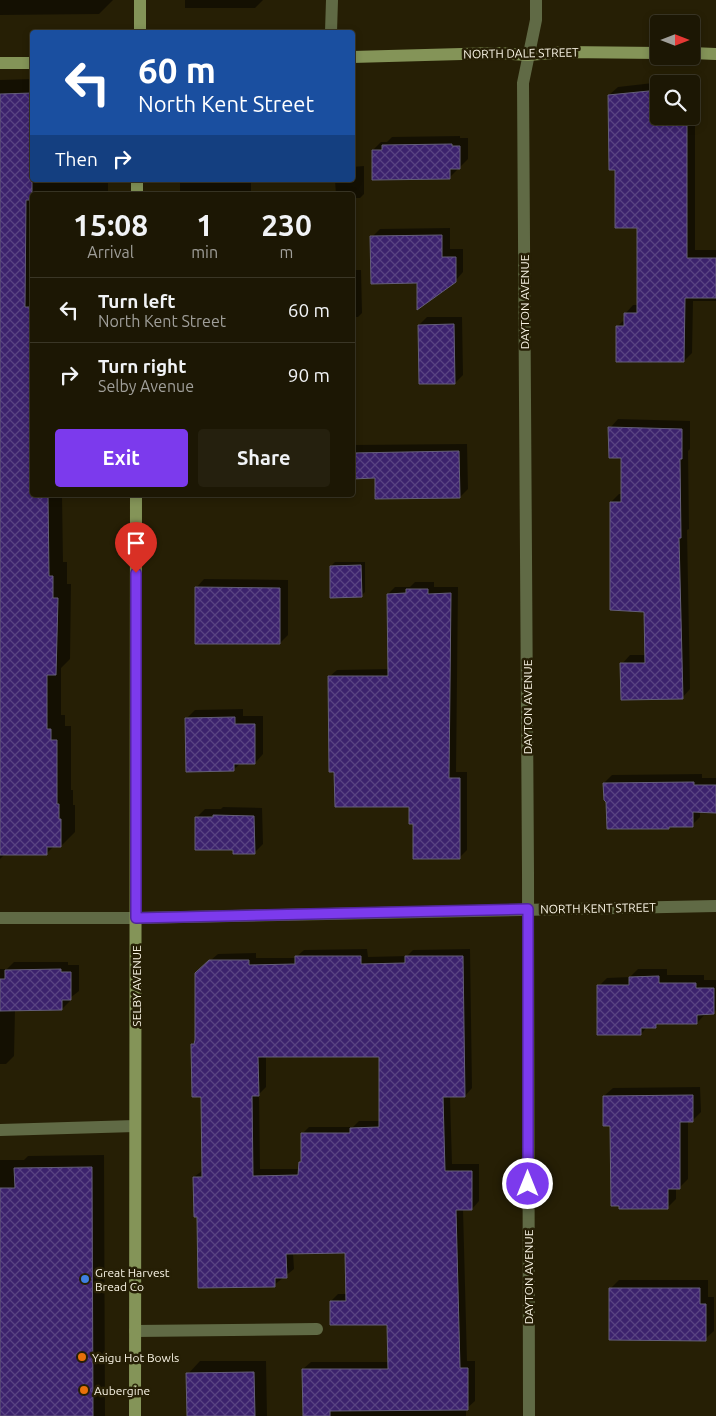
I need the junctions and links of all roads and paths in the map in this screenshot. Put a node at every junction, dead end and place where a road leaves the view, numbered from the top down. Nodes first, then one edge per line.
1 (140, 0) edge
2 (332, 0) edge
3 (536, 0) edge
4 (140, 30) edge
5 (331, 30) edge
6 (650, 53) edge
7 (700, 54) edge
8 (716, 54) edge
9 (528, 55) junction
10 (355, 57) edge
11 (0, 63) edge
12 (30, 63) edge
13 (136, 497) edge
14 (716, 906) edge
15 (528, 909) junction
16 (0, 918) edge
17 (136, 918) junction
18 (136, 1126) junction
19 (0, 1130) edge
20 (317, 1329) dead end
21 (136, 1331) junction
22 (135, 1416) edge
23 (529, 1416) edge

1 - 4 street
2 - 5 street
3 - 9 street, DAYTON AVENUE
6 - 9 street, NORTH DALE STREET
7 - 8 street
9 - 10 street, NORTH DALE STREET
9 - 15 street, DAYTON AVENUE
11 - 12 street
13 - 17 street, SELBY AVENUE
14 - 15 street, NORTH KENT STREET
15 - 17 street, NORTH KENT STREET
15 - 23 street, DAYTON AVENUE
16 - 17 street, NORTH KENT STREET
17 - 18 street, SELBY AVENUE
18 - 19 street
18 - 21 street, SELBY AVENUE
20 - 21 street
21 - 22 street, SELBY AVENUE

